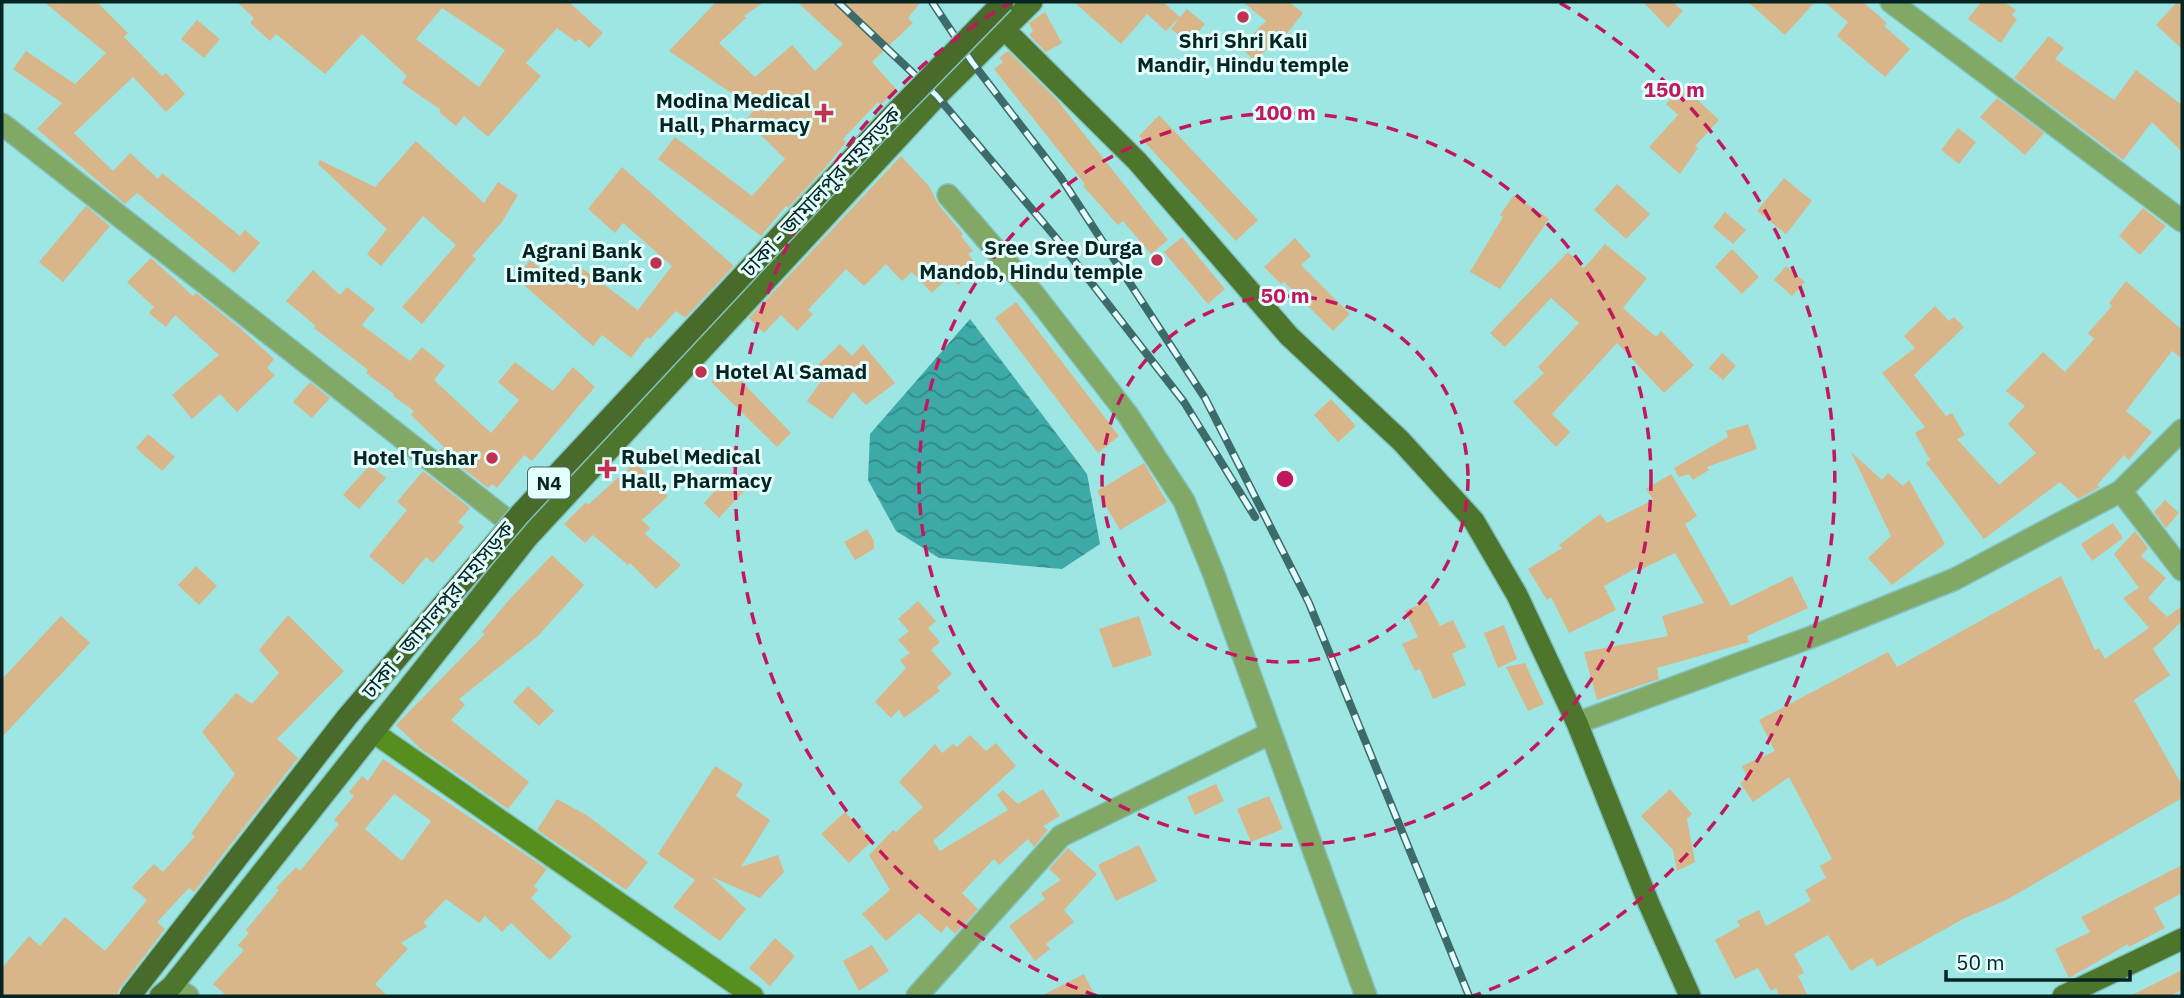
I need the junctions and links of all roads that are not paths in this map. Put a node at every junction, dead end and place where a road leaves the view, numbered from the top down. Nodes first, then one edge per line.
1 (1003, 2) edge
2 (1032, 2) edge
3 (1891, 2) edge
4 (1005, 30) junction
5 (2, 124) edge
6 (948, 195) dead end
7 (2182, 221) edge
8 (2182, 429) edge
9 (2121, 491) junction
10 (528, 537) junction
11 (2182, 570) edge
12 (1577, 723) junction
13 (373, 732) junction
14 (1271, 733) junction
15 (2182, 939) edge
16 (173, 993) edge
17 (130, 996) edge
18 (753, 996) edge
19 (917, 996) edge
20 (1366, 996) edge
21 (1690, 996) edge
22 (2063, 996) edge

1 - 17 highway, ঢাকা - জামালপুর মহাসড়ক / N4, bridge
2 - 4 main road
3 - 7 street
4 - 10 main road
4 - 12 main road
5 - 10 street
6 - 14 street
8 - 9 street
9 - 11 street
9 - 12 street
10 - 13 main road
12 - 21 main road
13 - 16 main road
13 - 18 main road
14 - 19 street
14 - 20 street
15 - 22 main road

